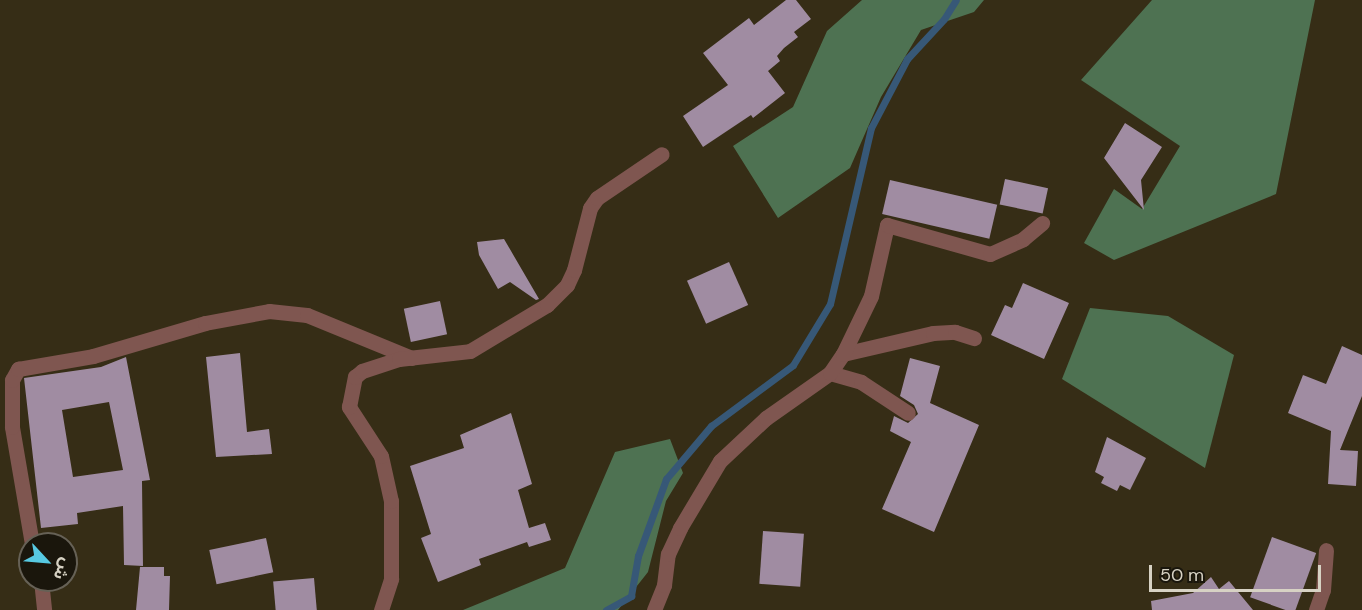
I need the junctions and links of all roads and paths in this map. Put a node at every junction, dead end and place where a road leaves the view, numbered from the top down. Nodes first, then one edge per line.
1 (662, 154) dead end
2 (1042, 223) dead end
3 (974, 338) dead end
4 (843, 354) junction
5 (418, 360) junction
6 (830, 373) junction
7 (908, 413) dead end
8 (30, 532) edge
9 (1326, 550) dead end
10 (42, 592) edge
11 (44, 610) edge
12 (381, 610) edge
13 (654, 610) edge
14 (1316, 610) edge

1 - 5 street
2 - 4 street
3 - 4 street
4 - 6 street
5 - 8 street
5 - 12 street
6 - 7 street
6 - 13 street
9 - 14 street
10 - 11 street

